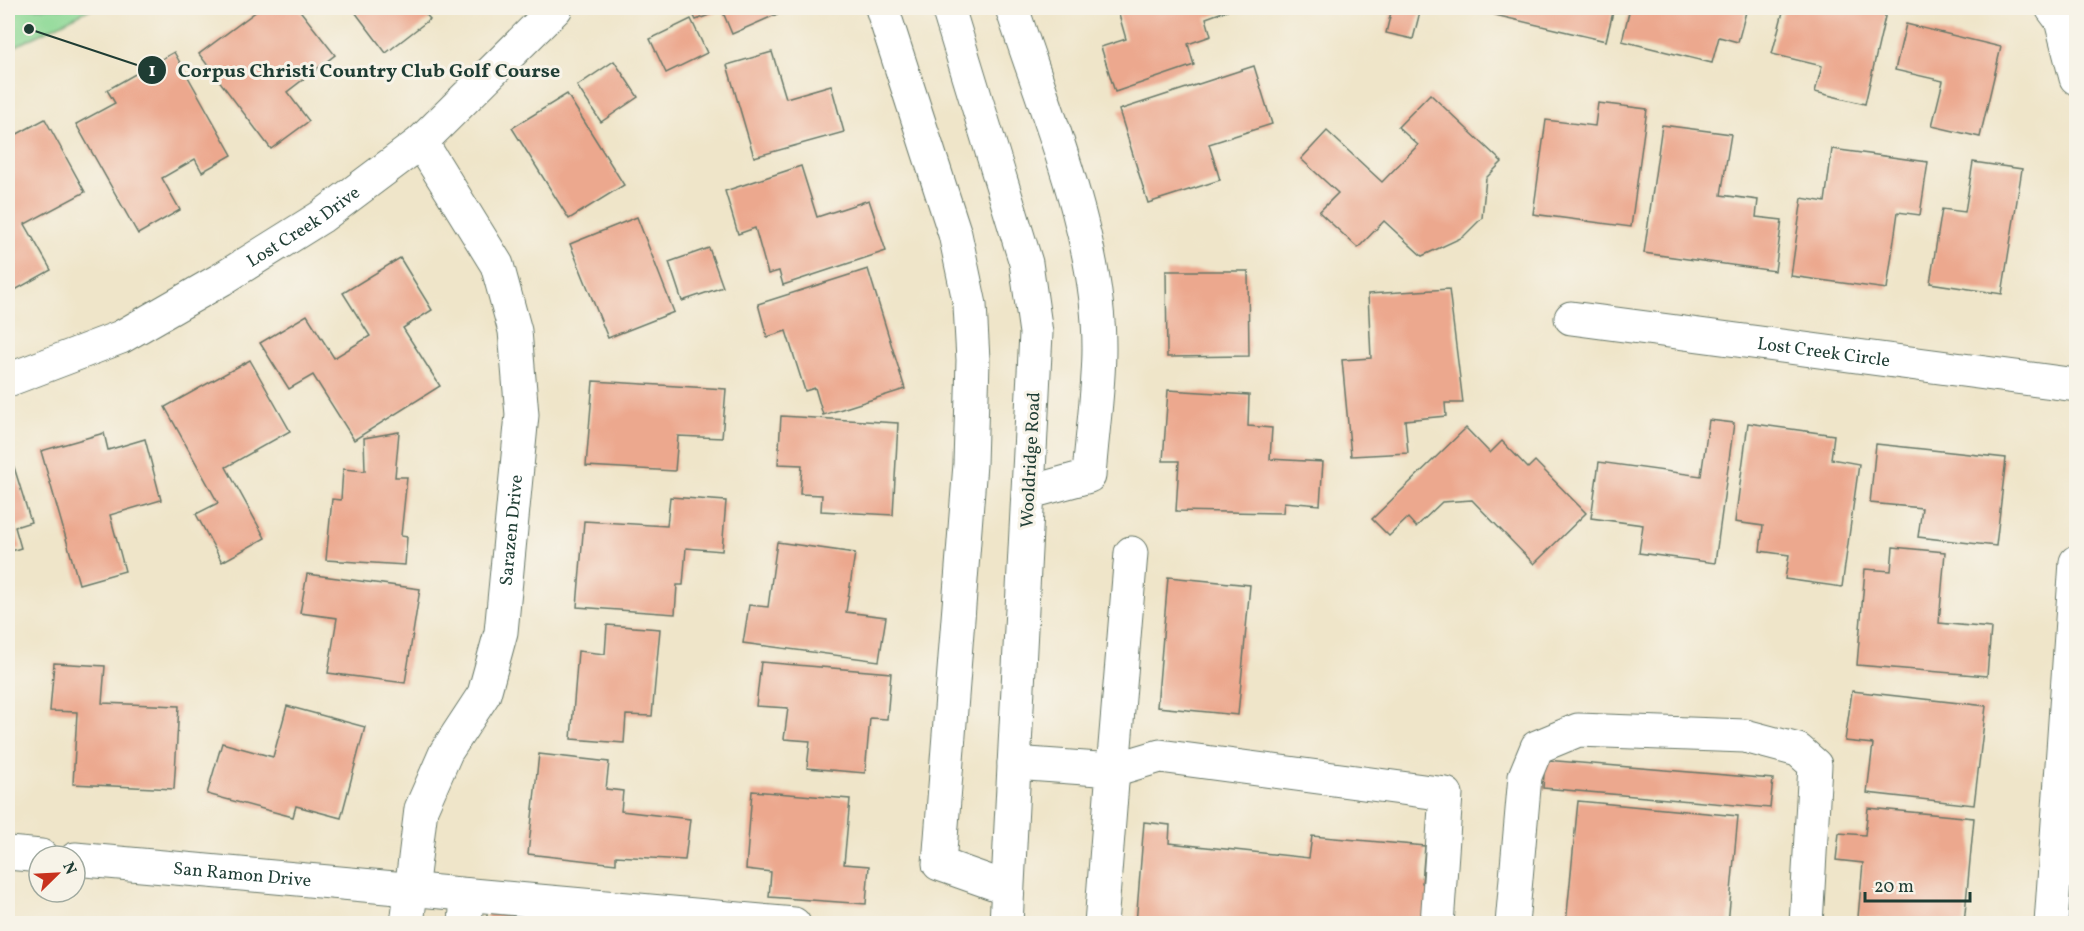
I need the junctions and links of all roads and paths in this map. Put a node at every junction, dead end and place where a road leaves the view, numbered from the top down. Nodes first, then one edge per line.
1 (556, 8) edge
2 (882, 8) edge
3 (948, 8) edge
4 (1011, 8) edge
5 (2052, 8) edge
6 (2076, 78) edge
7 (420, 142) junction
8 (1571, 318) dead end
9 (8, 380) edge
10 (2076, 385) edge
11 (1030, 492) junction
12 (1131, 553) dead end
13 (2076, 562) edge
14 (1014, 763) junction
15 (1113, 770) junction
16 (8, 853) edge
17 (27, 855) edge
18 (87, 860) edge
19 (411, 888) junction
20 (1007, 888) junction
21 (466, 909) edge
22 (407, 924) edge
23 (794, 924) edge
24 (1006, 924) edge
25 (1101, 924) edge
26 (1437, 924) edge
27 (1512, 924) edge
28 (1806, 924) edge
29 (2051, 924) edge

1 - 7 street, Lost Creek Drive
2 - 20 street
3 - 11 street, Wooldridge Road
4 - 11 street
5 - 6 street
7 - 9 street, Lost Creek Drive
7 - 19 street, Sarazen Drive
8 - 10 street, Lost Creek Circle
11 - 14 street, Wooldridge Road
12 - 15 street
13 - 29 street
14 - 15 street
14 - 20 street, Wooldridge Road
15 - 25 street
15 - 26 street
16 - 17 street
18 - 19 street, San Ramon Drive
19 - 21 street, San Ramon Drive
19 - 22 street, Sarazen Drive
20 - 24 street, Wooldridge Road
21 - 23 street, San Ramon Drive
27 - 28 street

